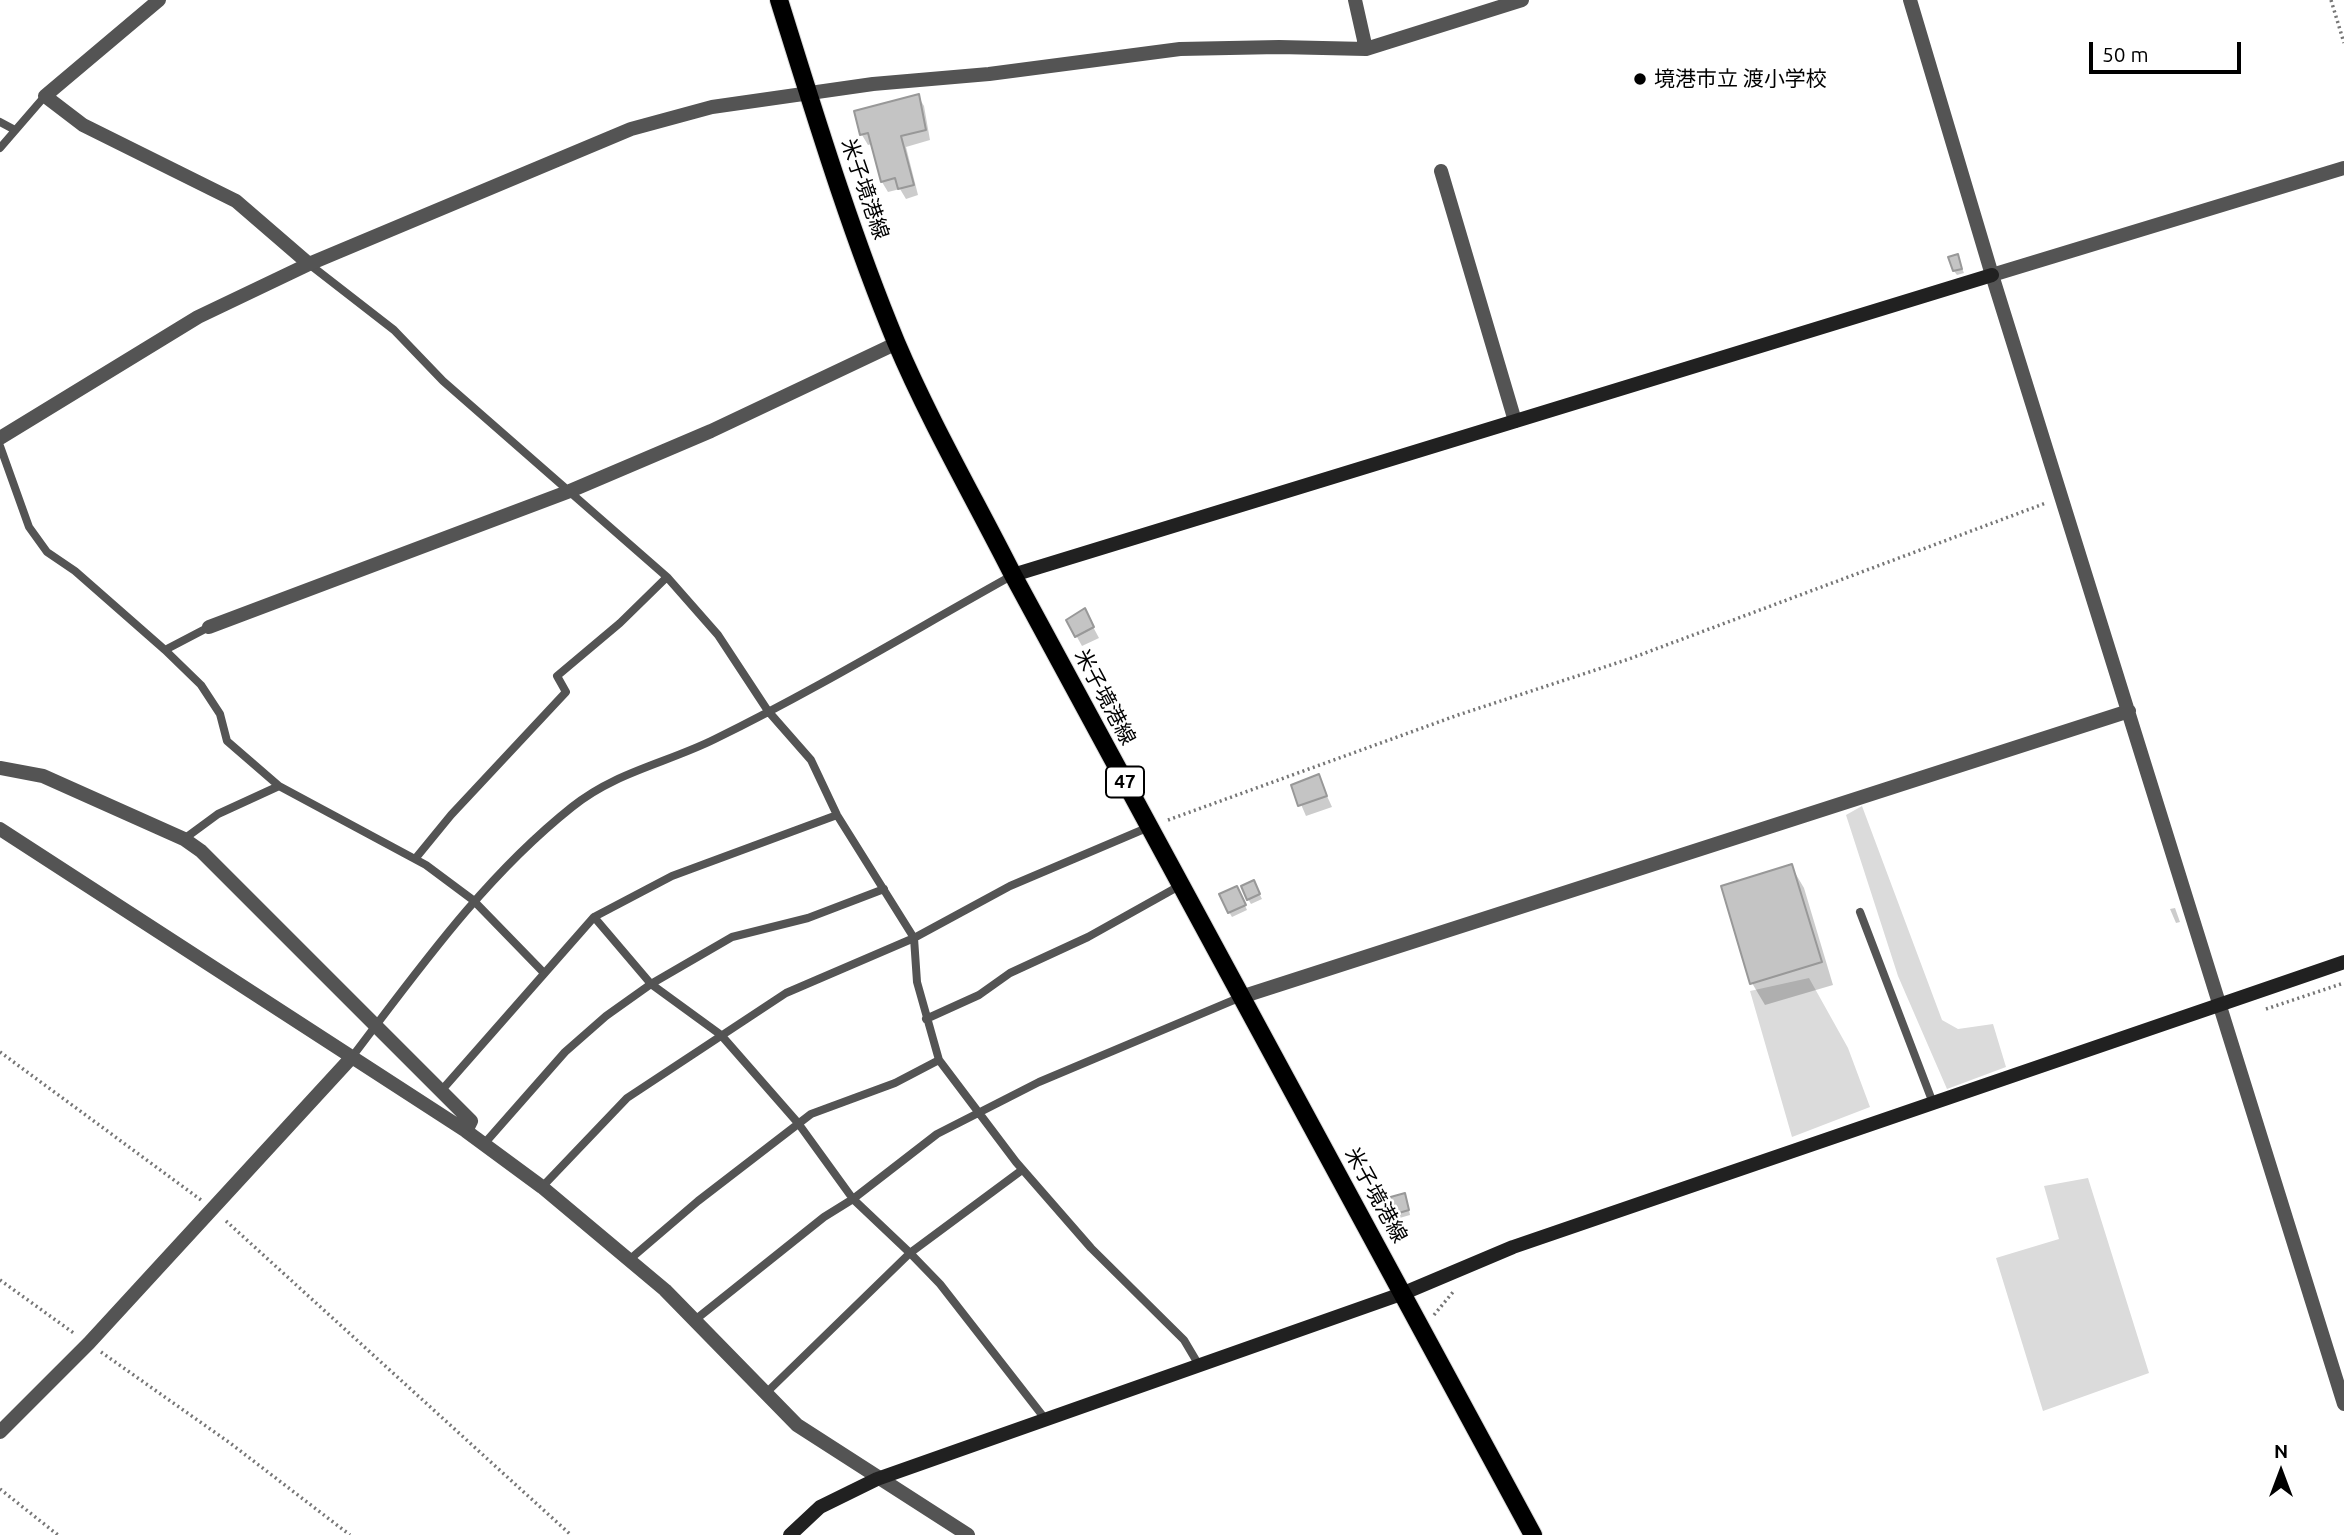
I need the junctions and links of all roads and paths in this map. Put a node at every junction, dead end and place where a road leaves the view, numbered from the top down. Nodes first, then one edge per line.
1 (159, 0) edge
2 (779, 0) edge
3 (1355, 0) edge
4 (1522, 0) edge
5 (1910, 0) edge
6 (2331, 0) edge
7 (1486, 5) edge
8 (2344, 43) edge
9 (1366, 49) junction
10 (809, 93) junction
11 (45, 96) junction
12 (0, 122) edge
13 (15, 130) junction
14 (0, 148) edge
15 (2344, 168) edge
16 (1441, 171) dead end
17 (309, 264) junction
18 (1992, 275) junction
19 (897, 343) junction
20 (1516, 421) junction
21 (0, 438) edge
22 (0, 446) edge
23 (570, 491) junction
24 (2063, 496) junction
25 (1013, 575) junction
26 (667, 576) junction
27 (209, 627) joint
28 (165, 650) junction
29 (768, 711) junction
30 (2129, 711) junction
31 (0, 768) edge
32 (279, 786) junction
33 (837, 815) junction
34 (1150, 827) junction
35 (0, 830) edge
36 (184, 839) junction
37 (415, 859) junction
38 (1181, 885) junction
39 (884, 889) junction
40 (473, 900) junction
41 (1860, 912) dead end
42 (594, 917) junction
43 (914, 938) junction
44 (2344, 962) edge
45 (544, 973) junction
46 (2344, 983) edge
47 (651, 984) junction
48 (1241, 997) junction
49 (2218, 1005) junction
50 (2260, 1011) dead end
51 (926, 1019) junction
52 (376, 1026) junction
53 (721, 1035) junction
54 (0, 1052) edge
55 (352, 1057) junction
56 (939, 1060) junction
57 (441, 1091) junction
58 (1933, 1103) junction
59 (978, 1112) junction
60 (798, 1123) junction
61 (466, 1131) junction
62 (484, 1144) junction
63 (1022, 1170) junction
64 (542, 1187) junction
65 (853, 1199) junction
66 (212, 1209) junction
67 (910, 1253) junction
68 (629, 1259) junction
69 (0, 1280) edge
70 (1457, 1289) dead end
71 (1404, 1293) junction
72 (695, 1320) junction
73 (1436, 1325) dead end
74 (89, 1343) junction
75 (1199, 1367) junction
76 (765, 1394) junction
77 (2344, 1404) edge
78 (1046, 1420) junction
79 (0, 1432) edge
80 (877, 1479) junction
81 (0, 1489) edge
82 (58, 1535) edge
83 (349, 1535) edge
84 (571, 1535) edge
85 (790, 1535) edge
86 (968, 1535) edge
87 (1533, 1535) edge

1 - 11 street
2 - 10 main road, 米子境港線 / 47
3 - 9 street
4 - 7 street
5 - 18 street
6 - 8 path
7 - 9 street
9 - 10 street
10 - 17 street
10 - 19 main road, 米子境港線 / 47
11 - 13 lane
11 - 17 street
12 - 13 lane
13 - 14 lane
15 - 18 street
16 - 20 street
17 - 21 street
17 - 23 lane
18 - 20 street
18 - 24 street
19 - 23 street
19 - 25 main road, 米子境港線 / 47
20 - 25 street
22 - 28 lane
23 - 26 lane
23 - 27 street
24 - 30 street
24 - 34 path
25 - 29 lane
25 - 34 main road, 米子境港線 / 47
26 - 29 lane
26 - 37 lane
27 - 28 lane
28 - 32 lane
29 - 33 lane
29 - 40 lane
30 - 48 street
30 - 49 street
31 - 36 street
32 - 36 lane
32 - 37 lane
33 - 39 lane
33 - 42 lane
34 - 38 main road, 米子境港線 / 47
34 - 43 lane
35 - 55 street
36 - 52 street
37 - 40 lane
38 - 48 main road, 米子境港線 / 47
38 - 51 lane
39 - 43 lane
39 - 47 lane
40 - 45 lane
40 - 52 lane
41 - 58 lane
42 - 45 lane
42 - 47 lane
43 - 51 lane
43 - 53 lane
44 - 49 street
45 - 57 lane
46 - 50 path
47 - 53 lane
47 - 62 lane
48 - 59 lane
48 - 71 main road, 米子境港線 / 47
49 - 58 street
49 - 77 street
51 - 56 lane
52 - 55 lane
52 - 57 street
53 - 60 lane
53 - 64 lane
54 - 66 path
55 - 61 street
55 - 66 street
56 - 59 lane
56 - 60 lane
57 - 61 street
58 - 71 street
59 - 63 lane
59 - 65 lane
60 - 65 lane
60 - 68 lane
61 - 62 street
62 - 64 street
63 - 67 lane
63 - 75 lane
64 - 68 street
65 - 67 lane
65 - 72 lane
66 - 74 street
66 - 84 path
67 - 76 lane
67 - 78 lane
68 - 72 street
69 - 74 path
70 - 73 path
71 - 75 street
71 - 87 main road, 米子境港線 / 47
72 - 76 street
74 - 79 street
74 - 83 path
75 - 78 street
76 - 80 street
78 - 80 street
80 - 85 street
80 - 86 street
81 - 82 path

